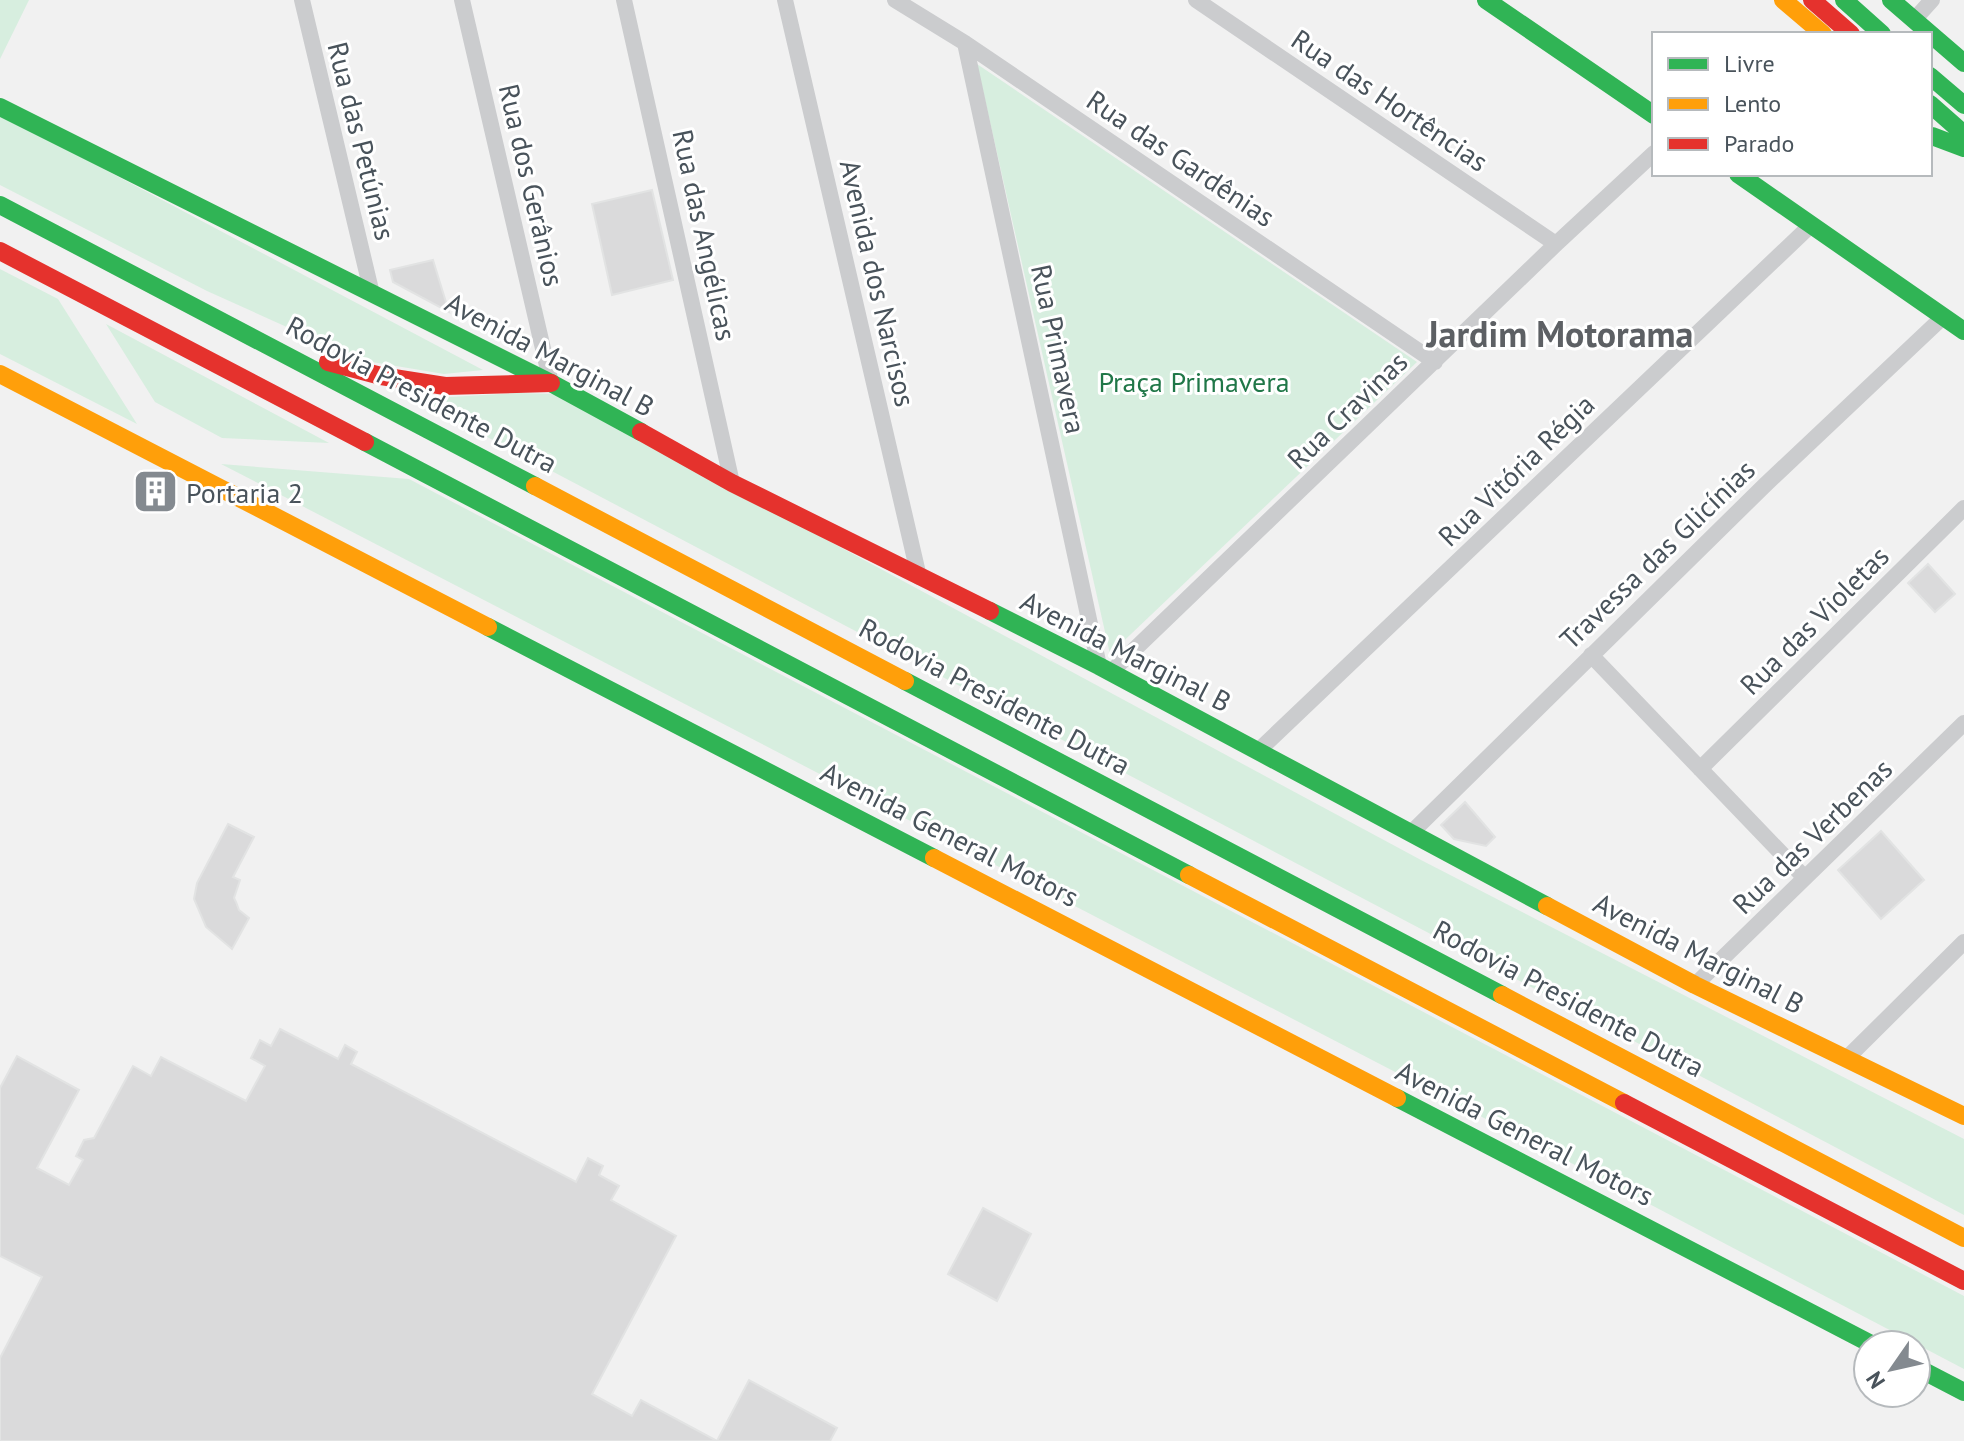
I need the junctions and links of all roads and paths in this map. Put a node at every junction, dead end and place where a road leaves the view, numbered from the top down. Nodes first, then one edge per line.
1 (302, 0) edge
2 (462, 0) edge
3 (624, 0) edge
4 (785, 0) edge
5 (895, 0) edge
6 (1196, 0) edge
7 (1486, 0) edge
8 (1783, 0) edge
9 (1812, 0) edge
10 (1844, 0) edge
11 (1891, 0) edge
12 (1932, 0) edge
13 (1914, 20) junction
14 (1821, 32) edge
15 (1849, 32) edge
16 (1880, 32) edge
17 (1928, 32) edge
18 (1932, 35) edge
19 (965, 43) junction
20 (1964, 63) edge
21 (1932, 78) edge
22 (1964, 105) edge
23 (1932, 106) edge
24 (0, 107) edge
25 (1652, 114) edge
26 (1964, 134) edge
27 (1932, 135) edge
28 (1932, 136) edge
29 (1964, 148) edge
30 (1652, 155) edge
31 (1964, 160) edge
32 (1741, 176) edge
33 (0, 205) edge
34 (1810, 226) junction
35 (1556, 244) junction
36 (0, 251) edge
37 (372, 294) junction
38 (1943, 317) junction
39 (1964, 331) edge
40 (271, 346) junction
41 (1435, 362) junction
42 (0, 374) edge
43 (551, 383) junction
44 (732, 483) junction
45 (1964, 508) edge
46 (919, 577) junction
47 (1591, 655) junction
48 (1105, 669) junction
49 (1964, 723) edge
50 (1258, 751) junction
51 (1700, 769) junction
52 (1411, 833) junction
53 (1805, 878) junction
54 (1964, 942) edge
55 (1695, 985) junction
56 (1847, 1058) junction
57 (1964, 1116) edge
58 (1964, 1238) edge
59 (1964, 1281) edge
60 (1852, 1334) edge
61 (1932, 1375) edge
62 (1964, 1392) edge

1 - 37 street, Rua das Petúnias
2 - 43 street, Rua dos Gerânios
3 - 44 street, Rua das Angélicas
4 - 46 street, Avenida dos Narcisos
5 - 19 street, Rua das Gardênias
6 - 35 street, Rua das Hortências
7 - 25 main road
8 - 14 main road
9 - 15 main road
10 - 16 main road
11 - 13 main road
12 - 13 street
13 - 17 main road
18 - 20 main road
19 - 41 street, Rua das Gardênias
19 - 48 street, Rua Primavera
21 - 22 main road
23 - 26 main road
24 - 37 main road, Avenida Marginal B
27 - 29 main road
28 - 31 main road
30 - 35 street, Rua Cravinas
32 - 34 main road
33 - 40 main road, Rodovia Presidente Dutra
34 - 38 main road
34 - 50 street, Rua Vitória Régia
35 - 41 street, Rua Cravinas
36 - 59 main road
37 - 43 main road, Avenida Marginal B
38 - 39 main road
38 - 47 street, Travessa das Glicínias
40 - 43 main road
40 - 58 main road, Rodovia Presidente Dutra
41 - 48 street, Rua Cravinas
42 - 60 main road, Avenida General Motors
43 - 44 main road, Avenida Marginal B
44 - 46 main road, Avenida Marginal B
45 - 51 street, Rua das Violetas
46 - 48 main road, Avenida Marginal B
47 - 51 street
47 - 52 street, Travessa das Glicínias
48 - 50 main road, Avenida Marginal B
49 - 53 street, Rua das Verbenas
50 - 52 main road, Avenida Marginal B
51 - 53 street
52 - 55 main road, Avenida Marginal B
53 - 55 street, Rua das Verbenas
54 - 56 street
55 - 56 main road, Avenida Marginal B
56 - 57 main road, Avenida Marginal B
61 - 62 main road

